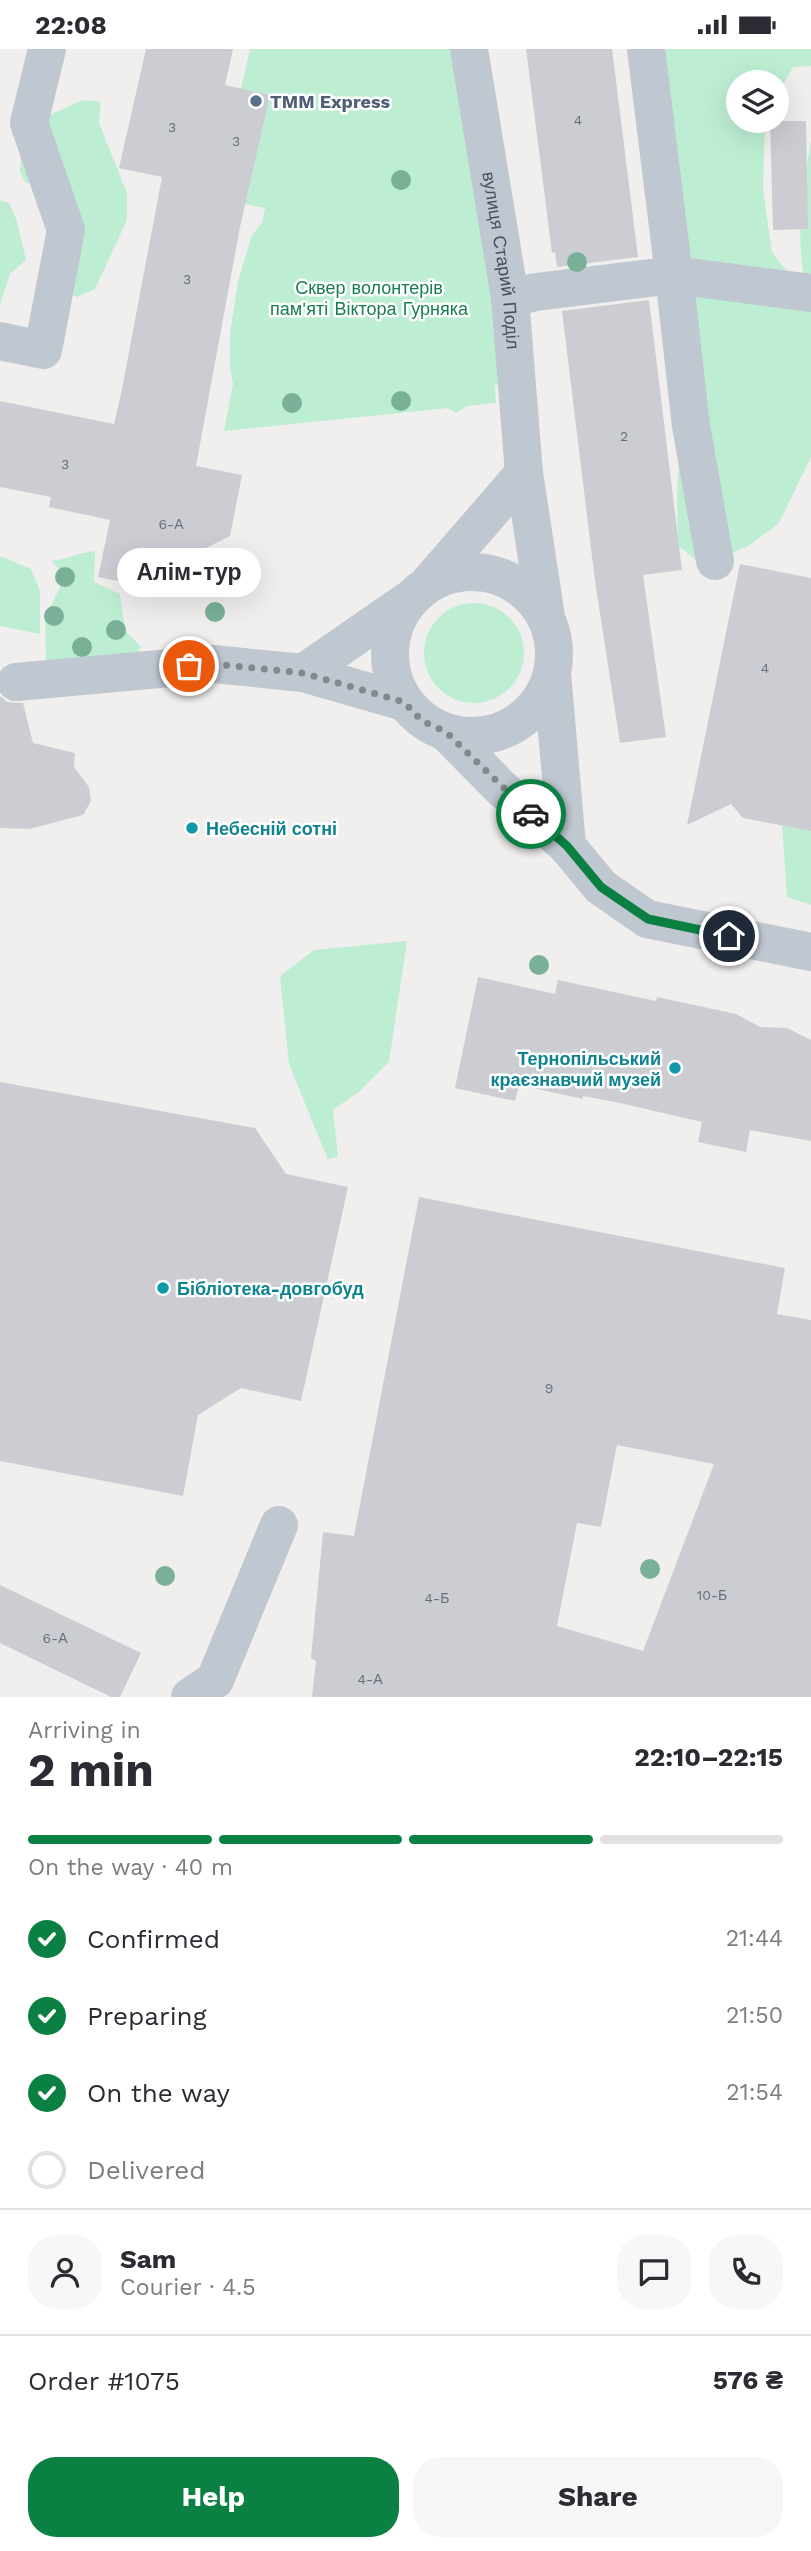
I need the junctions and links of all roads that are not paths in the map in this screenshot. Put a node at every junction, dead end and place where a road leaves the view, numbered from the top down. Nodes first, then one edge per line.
1 (47, 49) edge
2 (469, 49) edge
3 (646, 49) edge
4 (674, 275) junction
5 (811, 293) edge
6 (510, 298) junction
7 (0, 341) edge
8 (524, 473) junction
9 (715, 561) dead end
10 (418, 592) junction
11 (546, 617) junction
12 (303, 673) junction
13 (552, 673) junction
14 (16, 682) dead end
15 (404, 702) junction
16 (446, 732) junction
17 (567, 846) junction
18 (811, 952) edge
19 (279, 1525) dead end
20 (190, 1697) edge

1 - 7 street
2 - 6 street, вулиця Старий Поділ
3 - 4 street
4 - 5 street
4 - 6 street
4 - 9 street
6 - 8 street, вулиця Старий Поділ
8 - 10 street
8 - 11 street, вулиця Старий Поділ
10 - 11 street
10 - 12 street
10 - 15 street
11 - 13 street
12 - 14 street
12 - 15 street
13 - 16 street
13 - 17 street
15 - 16 street
16 - 17 street
17 - 18 street
19 - 20 street

